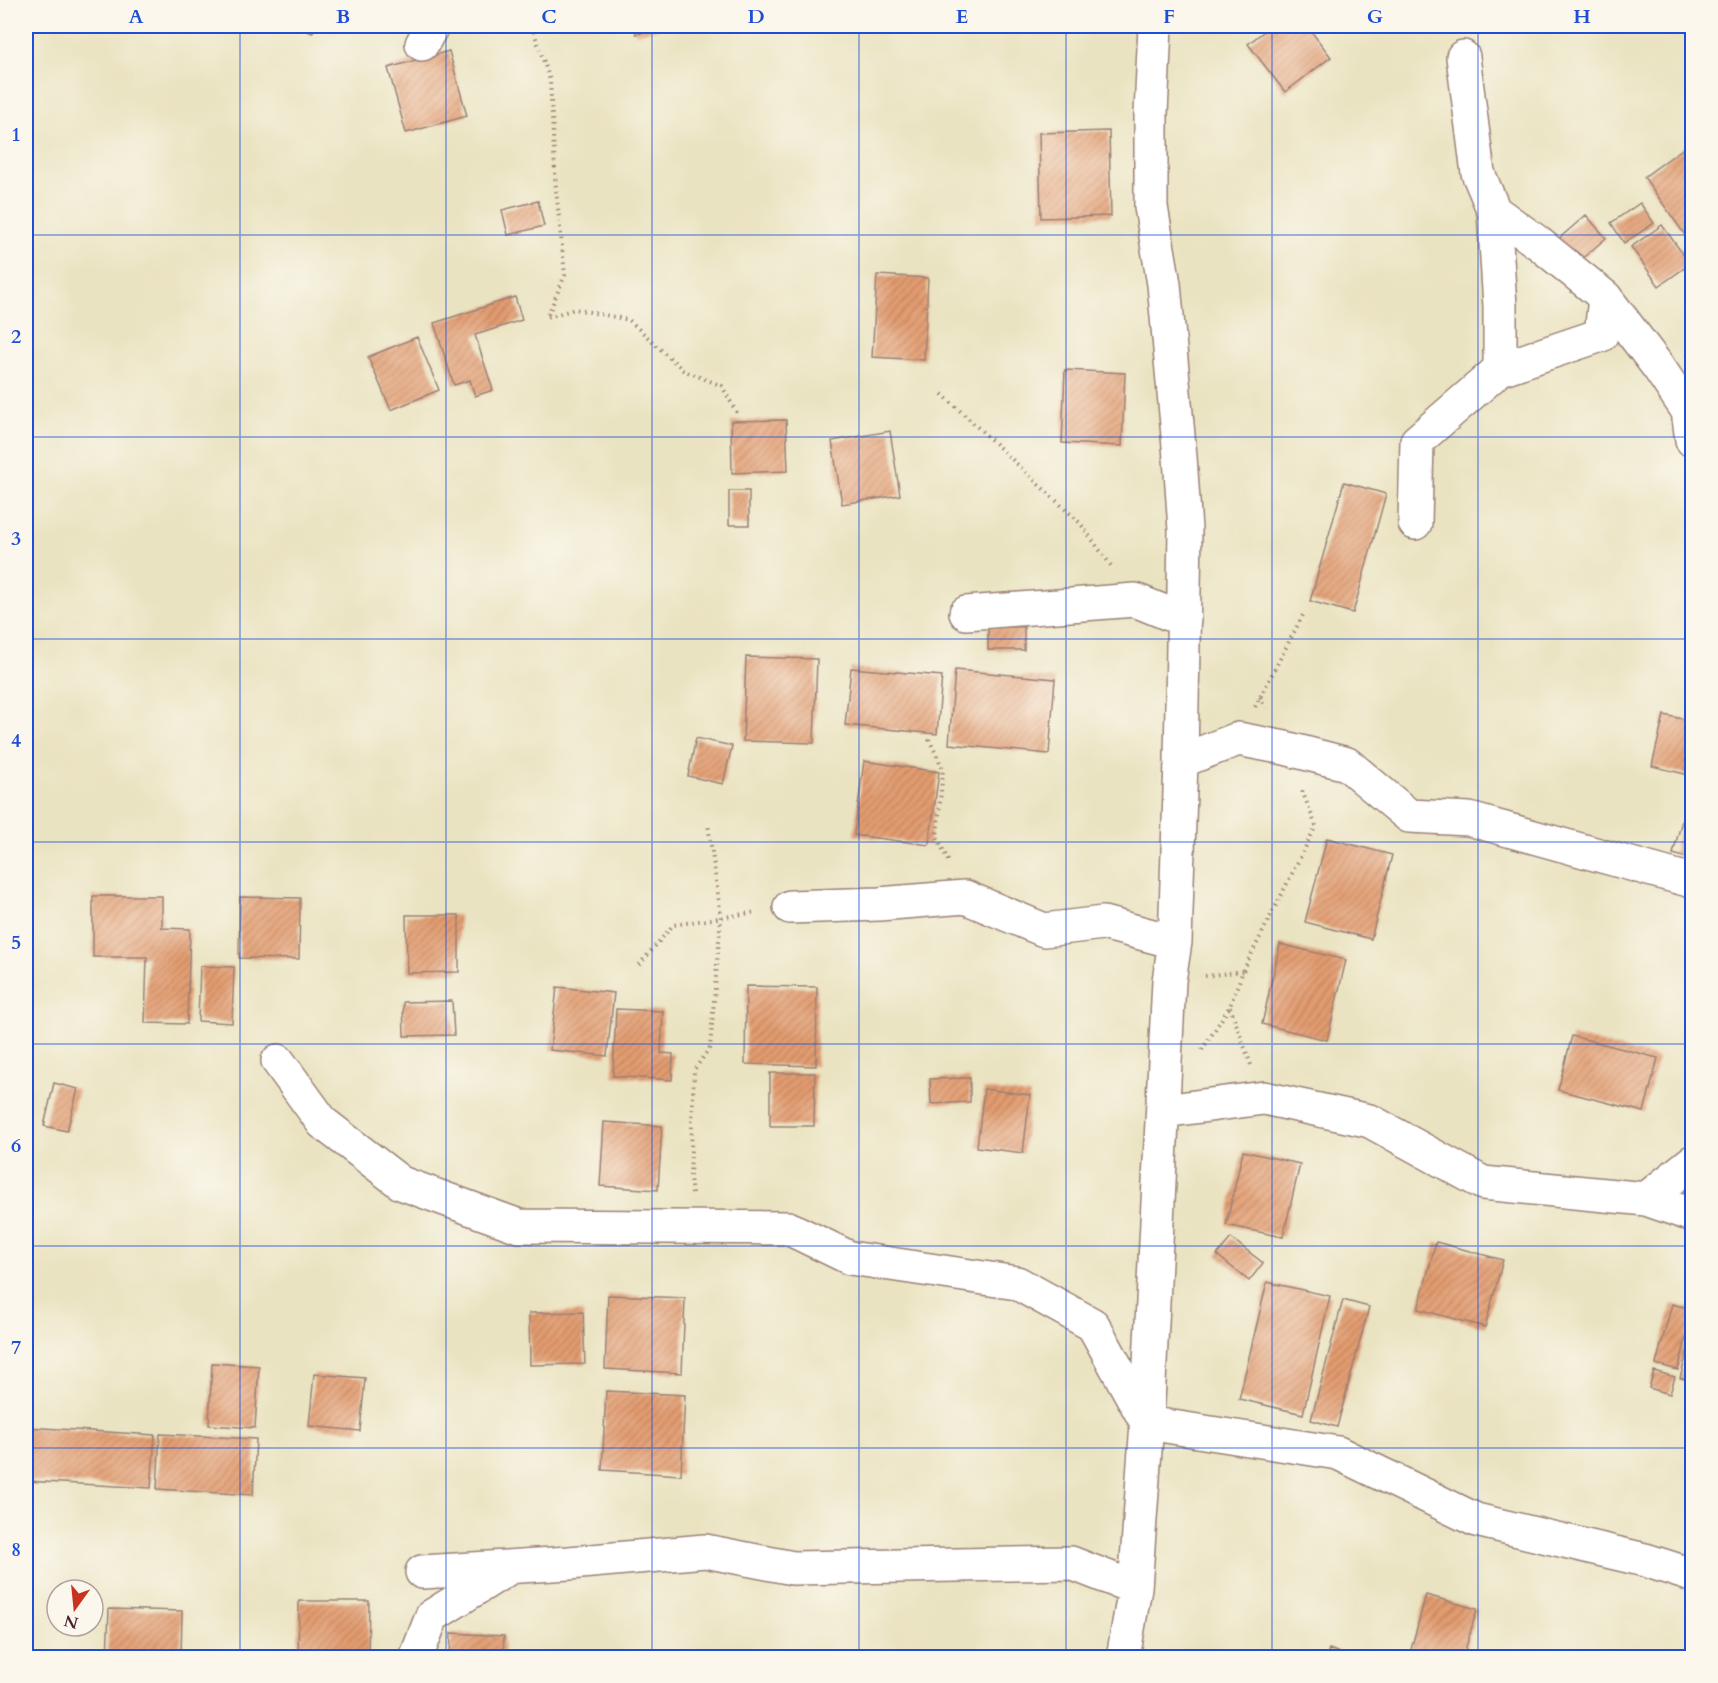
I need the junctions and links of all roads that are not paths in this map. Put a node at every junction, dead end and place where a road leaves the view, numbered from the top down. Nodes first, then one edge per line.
1 (1155, 26) edge
2 (1463, 57) dead end
3 (1494, 211) junction
4 (1605, 297) junction
5 (1601, 335) junction
6 (1644, 349) junction
7 (1500, 369) junction
8 (1692, 440) edge
9 (1415, 524) dead end
10 (966, 613) dead end
11 (1184, 620) junction
12 (1181, 761) junction
13 (1692, 881) edge
14 (790, 907) road end
15 (1175, 942) junction
16 (278, 1061) dead end
17 (1163, 1111) junction
18 (1692, 1162) edge
19 (1646, 1199) junction
20 (1692, 1215) edge
21 (1147, 1423) junction
22 (510, 1567) junction
23 (422, 1572) dead end
24 (1692, 1575) edge
25 (1135, 1588) junction
26 (416, 1658) edge
27 (1124, 1658) edge

1 - 11 street
2 - 3 street
3 - 4 street
3 - 7 street
4 - 5 street
4 - 6 street
5 - 6 street
5 - 7 street
6 - 8 street
7 - 9 street
10 - 11 street
11 - 12 street
12 - 13 street
12 - 15 street
14 - 15 street
15 - 17 street
16 - 21 street
17 - 19 street
17 - 21 street
18 - 19 street
19 - 20 street
21 - 24 street
21 - 25 street
22 - 23 street
22 - 25 street
22 - 26 street
25 - 27 street

